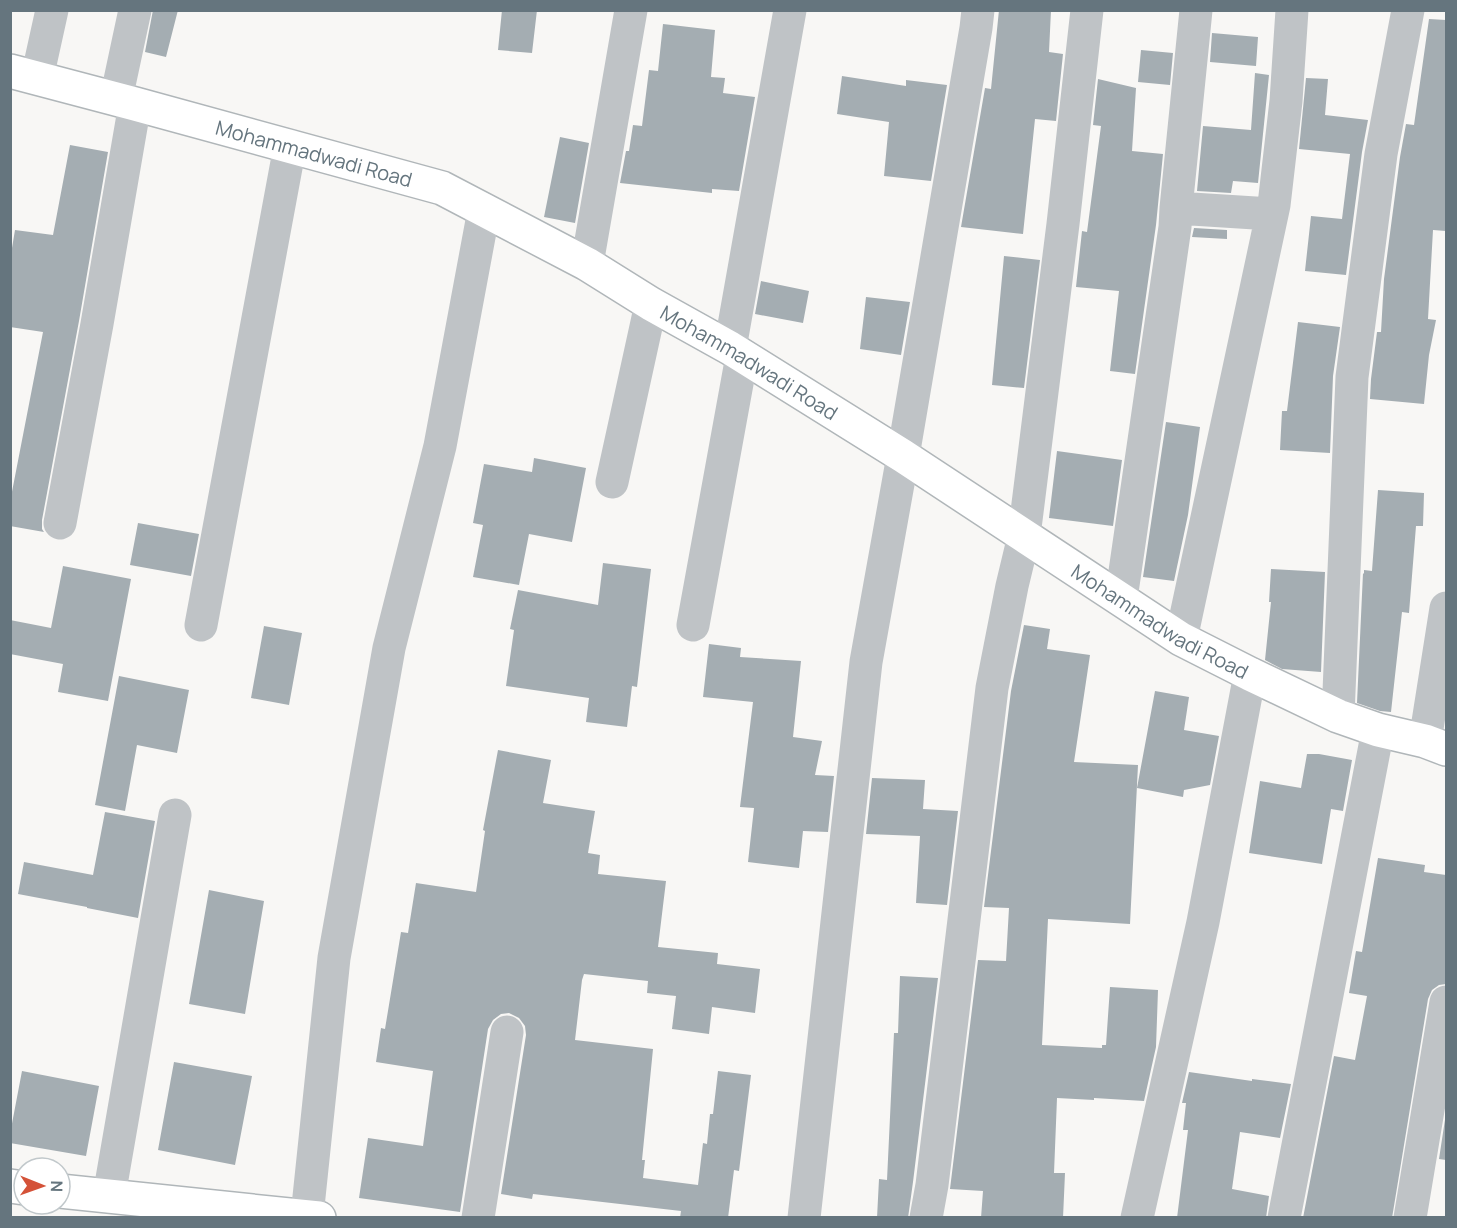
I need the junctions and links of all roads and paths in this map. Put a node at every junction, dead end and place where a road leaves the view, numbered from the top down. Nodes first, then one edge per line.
1 (52, 10) edge
2 (135, 10) edge
3 (631, 10) edge
4 (790, 10) edge
5 (978, 10) edge
6 (1087, 10) edge
7 (1196, 10) edge
8 (1292, 10) edge
9 (1408, 10) edge
10 (24, 75) edge
11 (126, 101) junction
12 (290, 146) junction
13 (1176, 208) junction
14 (484, 210) junction
15 (1271, 214) junction
16 (588, 264) junction
17 (651, 304) junction
18 (736, 352) junction
19 (903, 456) junction
20 (612, 482) dead end
21 (60, 523) dead end
22 (1024, 536) junction
23 (1121, 599) junction
24 (1446, 608) edge
25 (693, 625) dead end
26 (201, 626) dead end
27 (1181, 639) junction
28 (1251, 674) junction
29 (1338, 716) junction
30 (1378, 730) junction
31 (1436, 745) edge
32 (175, 814) dead end
33 (1446, 1002) edge
34 (507, 1032) dead end
35 (72, 1192) edge
36 (109, 1196) junction
37 (313, 1217) edge
38 (478, 1218) edge
39 (804, 1218) edge
40 (926, 1218) edge
41 (1137, 1218) edge
42 (1284, 1218) edge
43 (1410, 1218) edge

1 - 10 street
2 - 11 street
3 - 16 street
4 - 18 street
5 - 19 street
6 - 22 street
7 - 13 street
8 - 15 street
9 - 29 street
10 - 11 main road, Mohammadwadi Road
11 - 12 main road, Mohammadwadi Road
11 - 21 street
12 - 14 main road, Mohammadwadi Road
12 - 26 street
13 - 15 street
13 - 23 street
14 - 16 main road, Mohammadwadi Road
14 - 37 street
15 - 27 street
16 - 17 main road, Mohammadwadi Road
17 - 18 main road, Mohammadwadi Road
17 - 20 street
18 - 19 main road, Mohammadwadi Road
18 - 25 street
19 - 22 main road, Mohammadwadi Road
19 - 39 street
22 - 23 main road, Mohammadwadi Road
22 - 40 street
23 - 27 main road, Mohammadwadi Road
24 - 31 street
27 - 28 main road, Mohammadwadi Road
28 - 29 main road, Mohammadwadi Road
28 - 41 street
29 - 30 main road, Mohammadwadi Road
30 - 31 main road, Mohammadwadi Road
30 - 42 street
32 - 36 street
33 - 43 street
34 - 38 street
35 - 36 main road
36 - 37 main road

